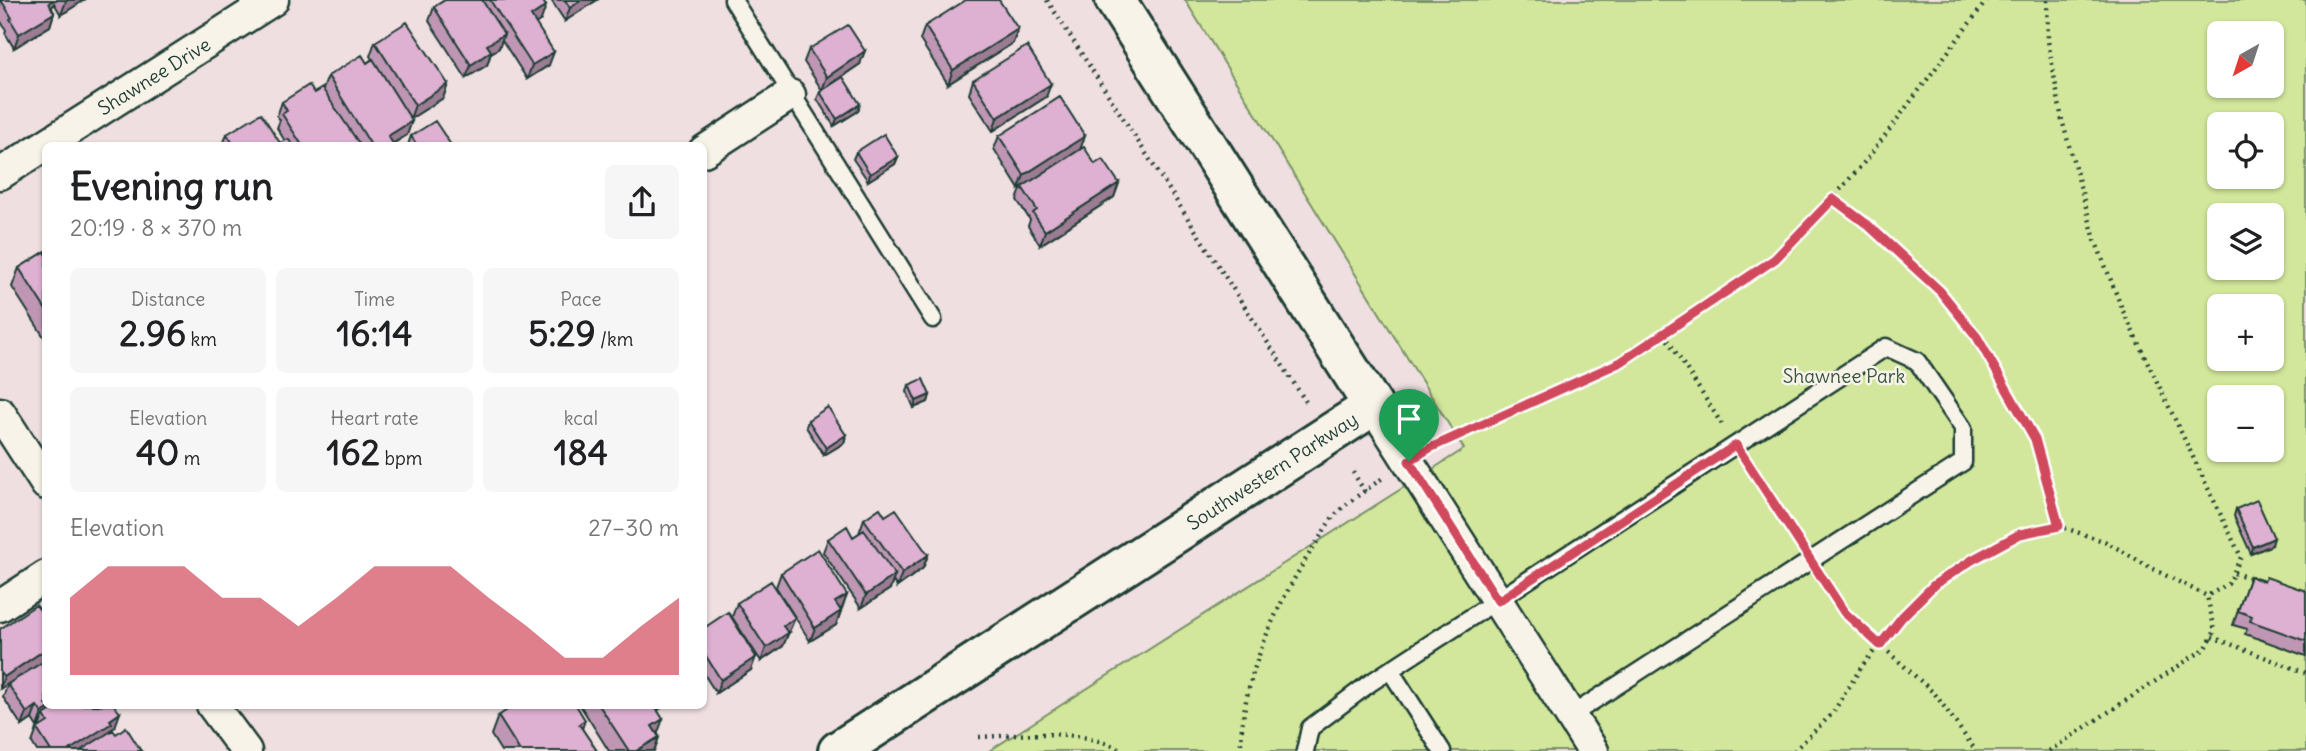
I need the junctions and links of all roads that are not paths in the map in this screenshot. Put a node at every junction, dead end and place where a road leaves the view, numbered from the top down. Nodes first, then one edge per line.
1 (273, 0) edge
2 (733, 0) edge
3 (1115, 0) edge
4 (790, 95) junction
5 (50, 142) edge
6 (42, 147) edge
7 (707, 149) edge
8 (0, 174) edge
9 (933, 319) dead end
10 (1373, 406) junction
11 (0, 413) edge
12 (42, 478) edge
13 (42, 579) edge
14 (1498, 601) junction
15 (0, 606) edge
16 (1390, 670) junction
17 (215, 709) edge
18 (1570, 716) junction
19 (246, 751) edge
20 (838, 751) edge
21 (1305, 751) edge
22 (1442, 751) edge
23 (1593, 751) edge

1 - 5 street, Shawnee Drive
2 - 4 lane
3 - 10 street, Southwestern Parkway
4 - 7 street
4 - 9 lane
6 - 8 street, Shawnee Drive
10 - 14 street
10 - 20 street, Southwestern Parkway
11 - 12 street
13 - 15 street
14 - 16 lane
14 - 18 street
14 - 18 lane
16 - 21 lane
16 - 22 lane
17 - 19 street
18 - 23 street

